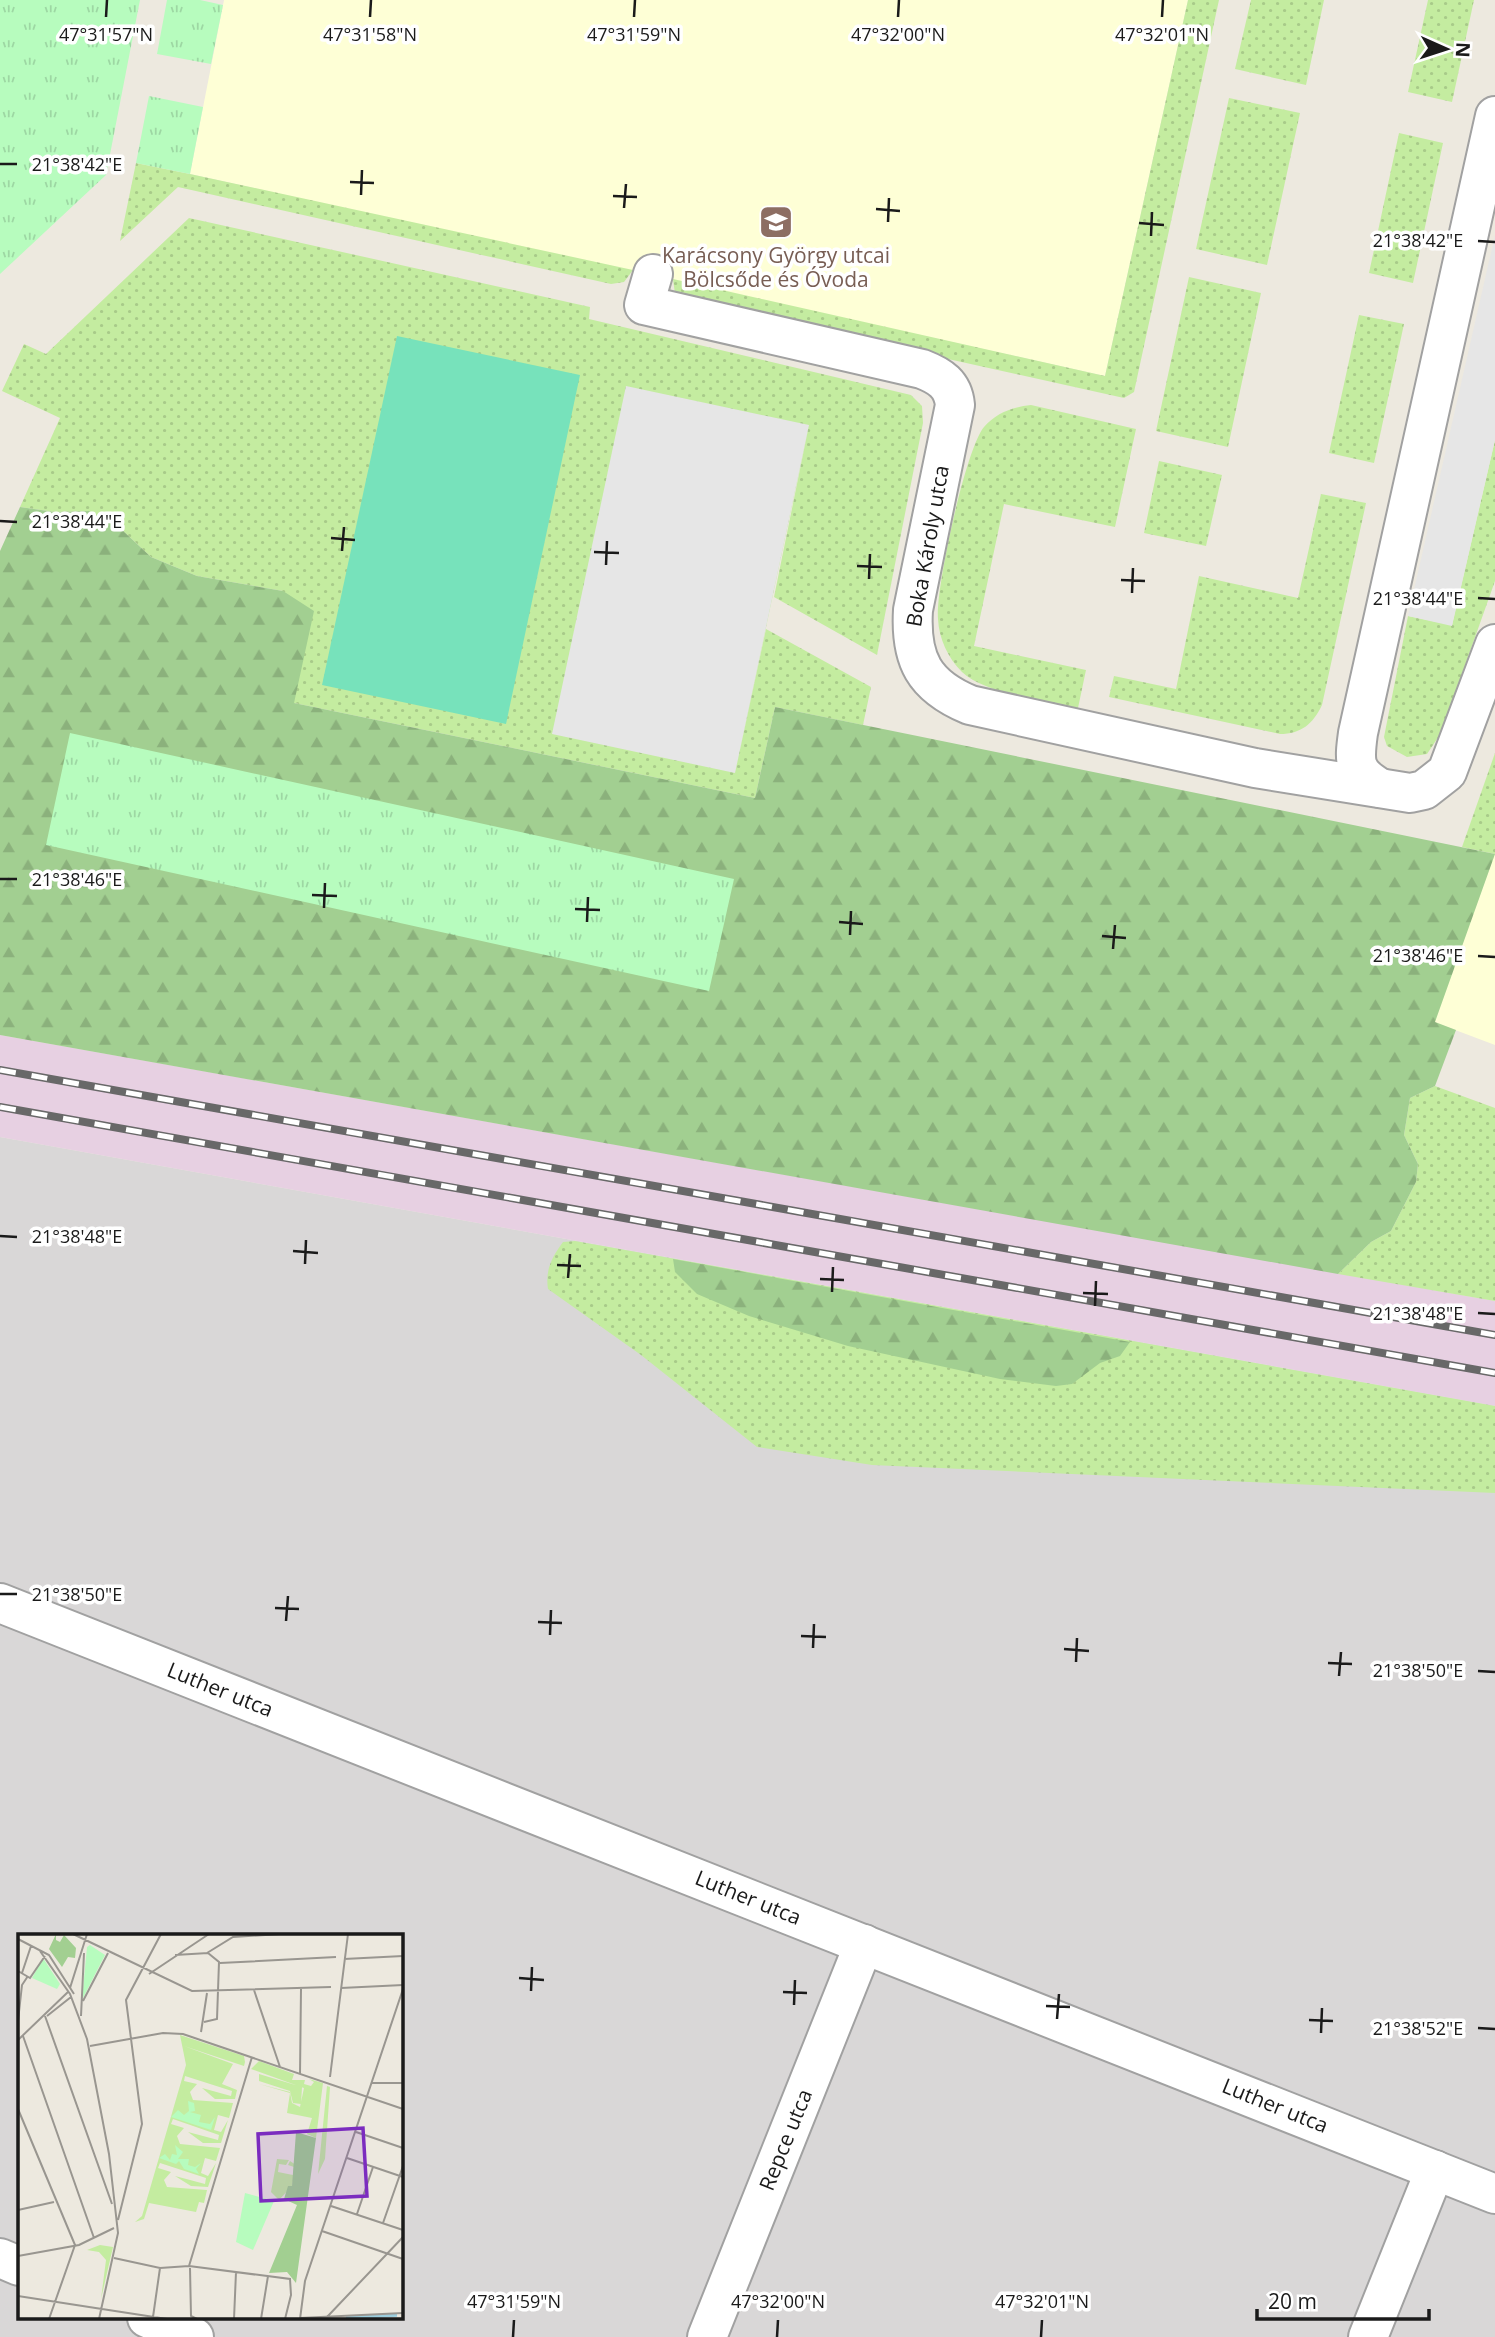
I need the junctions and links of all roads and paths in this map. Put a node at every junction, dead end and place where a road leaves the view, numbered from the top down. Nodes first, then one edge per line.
1 (1495, 116) edge
2 (649, 290) dead end
3 (1495, 644) edge
4 (1380, 788) junction
5 (0, 1603) edge
6 (864, 1944) junction
7 (1435, 2170) junction
8 (1495, 2194) edge
9 (0, 2258) edge
10 (18, 2266) edge
11 (152, 2320) edge
12 (194, 2337) edge
13 (707, 2337) edge
14 (1368, 2337) edge

1 - 4 street
2 - 4 street, Boka Károly utca
3 - 4 street, Boka Károly utca
5 - 6 street, Luther utca
6 - 7 street, Luther utca
6 - 13 street, Repce utca
7 - 8 street, Luther utca
7 - 14 street
9 - 10 street
11 - 12 street

